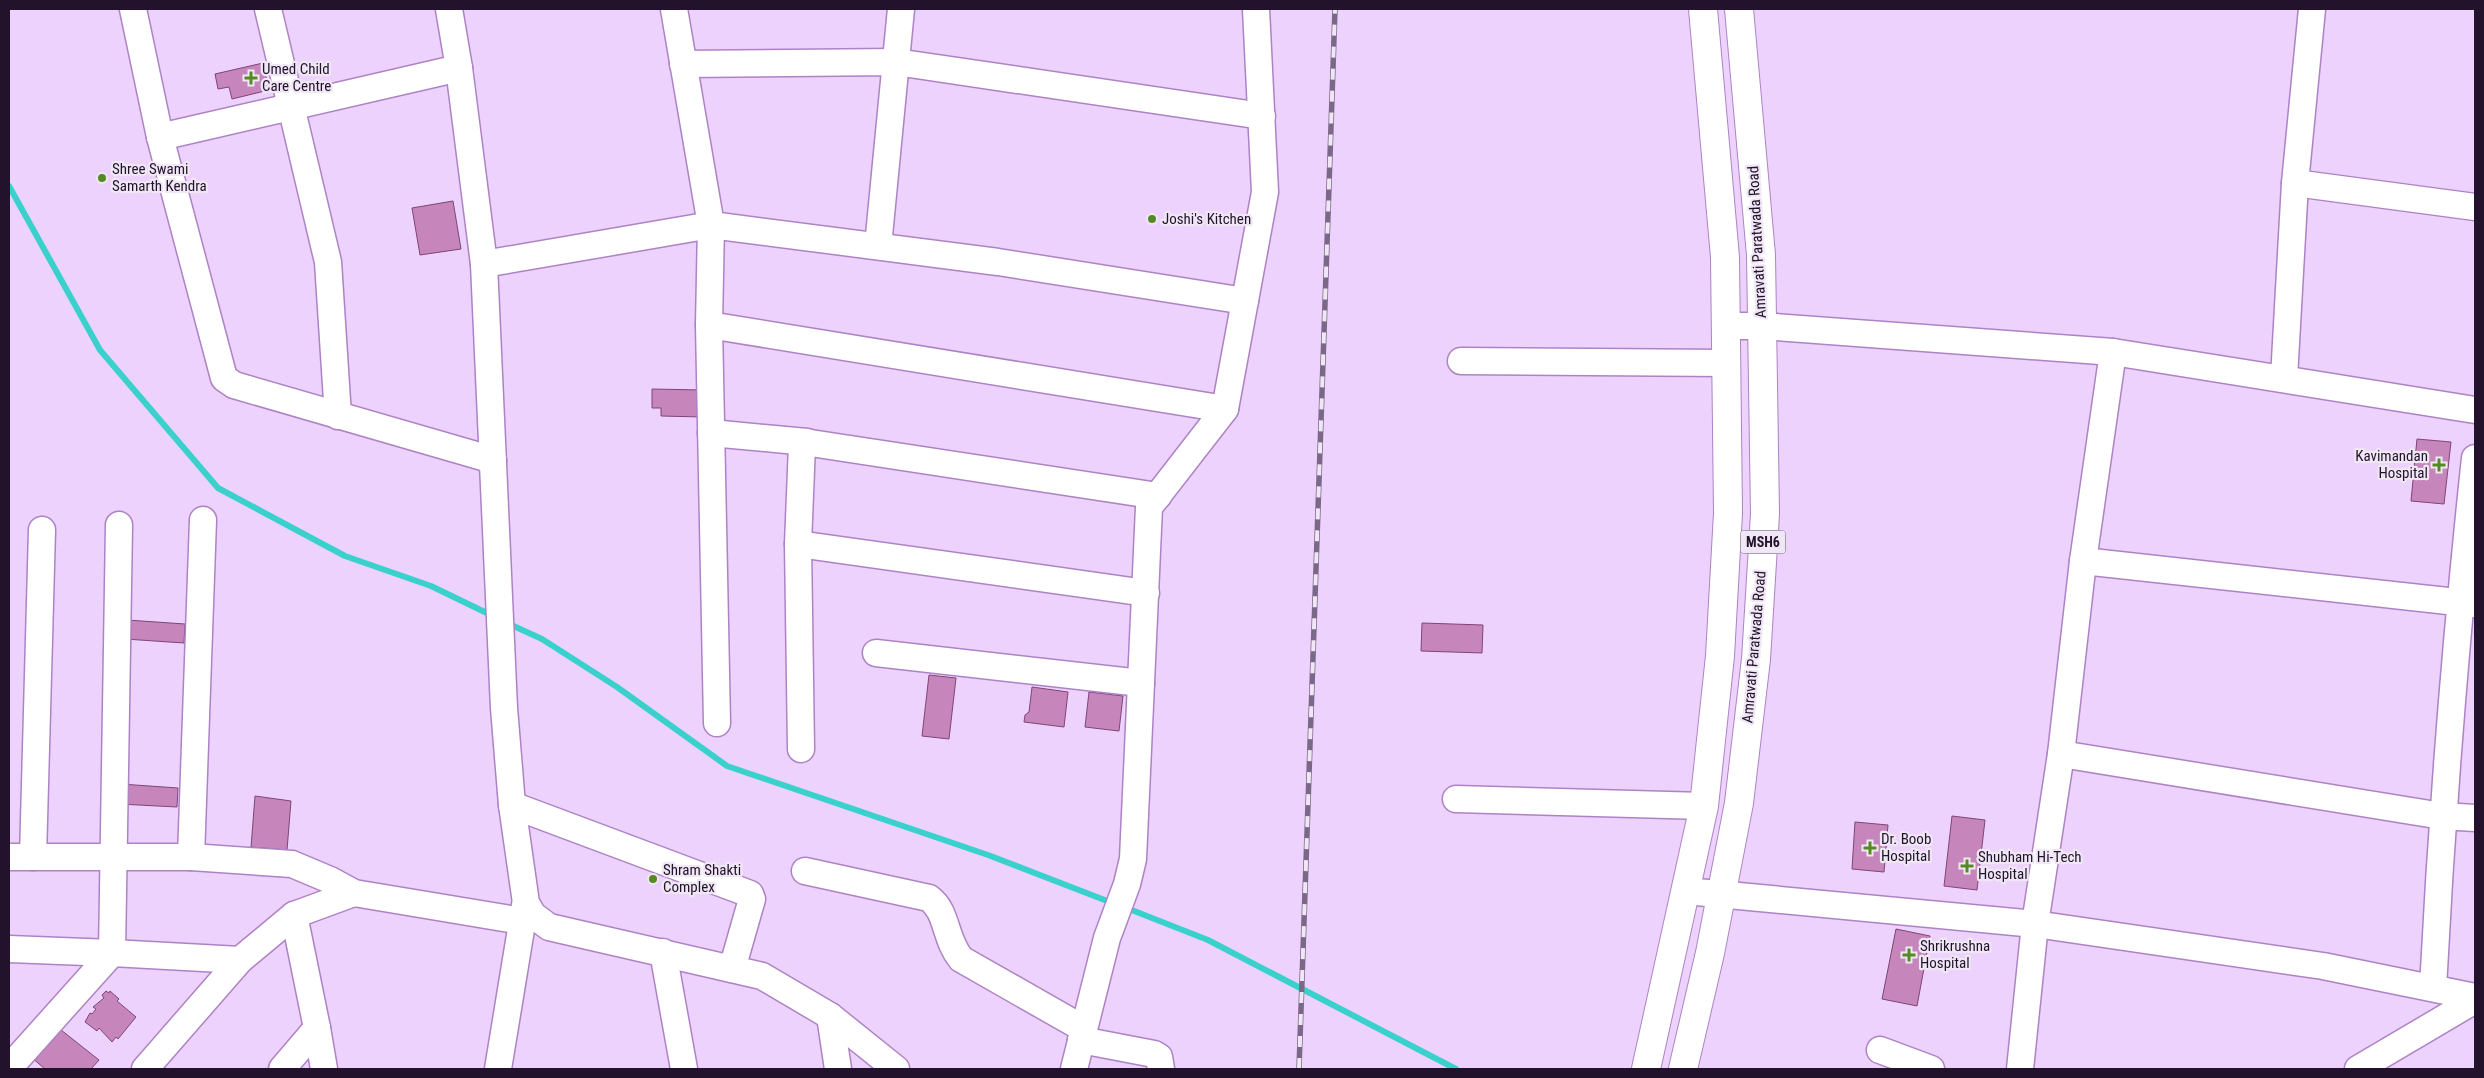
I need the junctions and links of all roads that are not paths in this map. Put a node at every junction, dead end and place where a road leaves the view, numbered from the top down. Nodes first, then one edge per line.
1 (133, 9) edge
2 (268, 9) edge
3 (450, 9) edge
4 (674, 9) edge
5 (901, 9) edge
6 (1256, 9) edge
7 (1703, 9) edge
8 (1739, 9) edge
9 (2312, 9) edge
10 (896, 62) junction
11 (683, 64) junction
12 (459, 68) junction
13 (292, 106) junction
14 (1262, 116) junction
15 (160, 136) junction
16 (2295, 183) junction
17 (2475, 207) edge
18 (711, 226) junction
19 (878, 246) junction
20 (484, 264) junction
21 (1245, 302) junction
22 (709, 325) junction
23 (1726, 326) junction
24 (1762, 326) junction
25 (2113, 352) junction
26 (1461, 361) dead end
27 (1726, 363) junction
28 (2284, 378) junction
29 (1225, 409) junction
30 (2475, 410) edge
31 (338, 416) junction
32 (711, 433) junction
33 (807, 442) junction
34 (2475, 458) edge
35 (493, 460) junction
36 (1158, 496) junction
37 (203, 520) dead end
38 (119, 524) dead end
39 (42, 530) dead end
40 (798, 544) junction
41 (2083, 560) junction
42 (1146, 593) junction
43 (2467, 603) edge
44 (876, 654) dead end
45 (1141, 683) junction
46 (717, 723) dead end
47 (801, 750) dead end
48 (2061, 754) junction
49 (1456, 799) dead end
50 (512, 805) junction
51 (1704, 806) junction
52 (2442, 816) junction
53 (2475, 818) edge
54 (21, 857) edge
55 (191, 857) junction
56 (115, 858) junction
57 (805, 871) dead end
58 (1686, 891) junction
59 (354, 894) junction
60 (1721, 894) junction
61 (524, 912) junction
62 (294, 915) junction
63 (2035, 924) junction
64 (9, 949) edge
65 (663, 952) junction
66 (112, 953) junction
67 (240, 960) junction
68 (732, 969) junction
69 (2433, 988) junction
70 (2475, 999) edge
71 (830, 1016) junction
72 (318, 1028) junction
73 (1083, 1034) junction
74 (1880, 1050) dead end
75 (1649, 1065) edge
76 (10, 1067) edge
77 (145, 1069) edge
78 (282, 1069) edge
79 (324, 1069) edge
80 (498, 1069) edge
81 (684, 1069) edge
82 (838, 1069) edge
83 (896, 1069) edge
84 (1074, 1069) edge
85 (1161, 1069) edge
86 (1683, 1069) edge
87 (1931, 1069) edge
88 (2020, 1069) edge
89 (2358, 1069) edge

1 - 15 street
2 - 13 street
3 - 12 street
4 - 11 street
5 - 10 street
6 - 14 street
7 - 23 main road, MSH6
8 - 24 main road, Amravati Paratwada Road / MSH6
9 - 16 street
10 - 11 street
10 - 14 street
10 - 19 street
11 - 18 street
12 - 13 street
12 - 20 street
13 - 15 street
13 - 31 street
14 - 21 street
15 - 31 street
16 - 17 street
16 - 28 street
18 - 19 street
18 - 20 street
18 - 22 street
19 - 21 street
20 - 35 street
21 - 29 street
22 - 29 street
22 - 32 street
23 - 24 street
23 - 27 main road, MSH6
24 - 25 street
24 - 60 main road, Amravati Paratwada Road / MSH6
25 - 28 street
25 - 41 street
26 - 27 street
27 - 51 main road, MSH6
28 - 30 street
29 - 36 street
31 - 35 street
32 - 33 street
32 - 46 street
33 - 36 street
33 - 40 street
34 - 43 street
35 - 50 street
36 - 42 street
37 - 55 street
38 - 56 street
39 - 54 street
40 - 42 street
40 - 47 street
41 - 43 street
41 - 48 street
42 - 45 street
43 - 52 street
44 - 45 street
45 - 73 street
48 - 52 street
48 - 63 street
49 - 51 street
50 - 61 street
50 - 68 street
51 - 58 main road, MSH6
52 - 53 street
52 - 69 street
54 - 56 street
55 - 56 street
55 - 59 street
56 - 66 street
57 - 73 street
58 - 60 street
58 - 75 main road, MSH6
59 - 61 street
59 - 62 street
60 - 63 street
60 - 86 main road, Amravati Paratwada Road / MSH6
61 - 65 street
61 - 80 street
62 - 67 street
62 - 72 street
63 - 69 street
63 - 88 street
64 - 66 street
65 - 68 street
65 - 81 street
66 - 67 street
66 - 76 street
67 - 77 street
68 - 71 street
69 - 70 street
70 - 89 street
71 - 82 street
71 - 83 street
72 - 78 street
72 - 79 street
73 - 84 street
73 - 85 street
74 - 87 street

